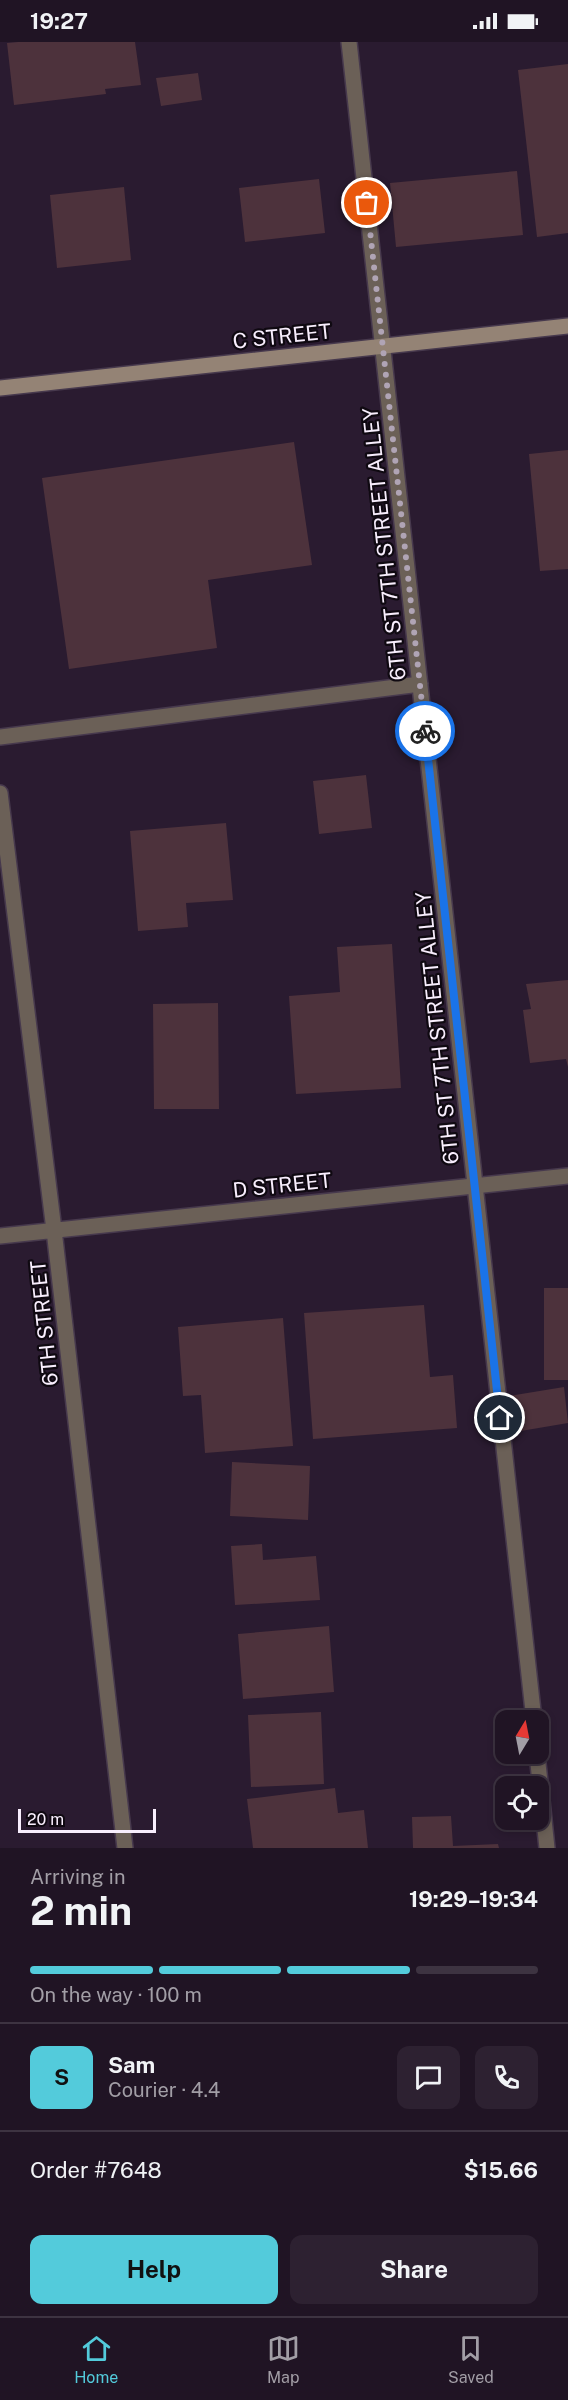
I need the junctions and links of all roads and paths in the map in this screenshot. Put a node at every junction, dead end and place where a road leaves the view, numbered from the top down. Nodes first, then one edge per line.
1 (349, 42) edge
2 (568, 326) edge
3 (383, 346) junction
4 (0, 388) edge
5 (420, 684) junction
6 (0, 737) edge
7 (0, 793) edge
8 (568, 1176) edge
9 (475, 1186) junction
10 (54, 1230) junction
11 (0, 1236) edge
12 (533, 1710) edge
13 (538, 1764) edge
14 (125, 1848) edge
15 (548, 1848) edge

1 - 3 street, 6TH ST 7TH STREET ALLEY
2 - 3 street, C STREET
3 - 4 street, C STREET
3 - 5 street, 6TH ST 7TH STREET ALLEY
5 - 6 street
5 - 9 street, 6TH ST 7TH STREET ALLEY
7 - 10 street, 6TH STREET
8 - 9 street, D STREET
9 - 10 street, D STREET
9 - 12 street, 6TH ST 7TH STREET ALLEY
10 - 11 street, D STREET
10 - 14 street, 6TH STREET
13 - 15 street

